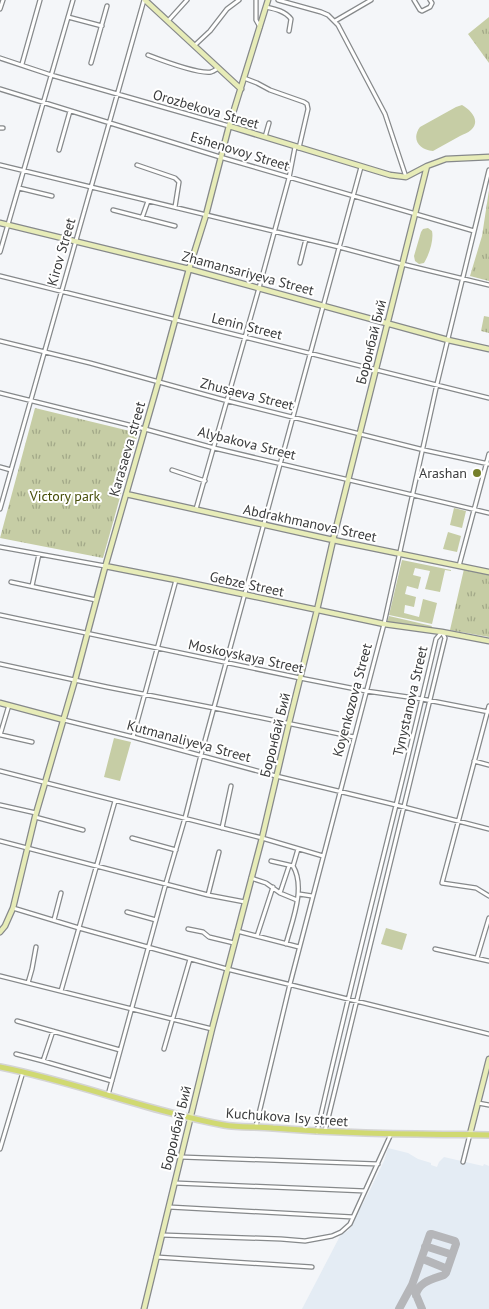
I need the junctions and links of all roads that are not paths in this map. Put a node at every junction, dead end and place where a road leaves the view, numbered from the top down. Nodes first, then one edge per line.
1 (3, 0) edge
2 (40, 0) edge
3 (73, 0) edge
4 (144, 0) edge
5 (187, 0) edge
6 (239, 0) edge
7 (256, 0) edge
8 (268, 0) edge
9 (278, 0) edge
10 (371, 0) edge
11 (414, 0) edge
12 (430, 0) edge
13 (107, 6) dead end
14 (266, 7) junction
15 (0, 9) edge
16 (68, 17) junction
17 (168, 21) junction
18 (334, 21) junction
19 (102, 26) junction
20 (260, 27) junction
21 (289, 31) dead end
22 (195, 46) junction
23 (148, 55) dead end
24 (0, 58) edge
25 (91, 63) dead end
26 (22, 64) junction
27 (218, 68) junction
28 (51, 75) junction
29 (244, 78) junction
30 (241, 88) junction
31 (0, 89) edge
32 (116, 94) junction
33 (43, 102) junction
34 (70, 110) junction
35 (108, 123) junction
36 (269, 123) dead end
37 (229, 126) junction
38 (264, 138) junction
39 (297, 148) junction
40 (59, 150) dead end
41 (220, 157) junction
42 (489, 157) edge
43 (0, 165) edge
44 (137, 165) dead end
45 (427, 166) junction
46 (361, 167) junction
47 (24, 170) junction
48 (489, 170) edge
49 (406, 177) junction
50 (289, 178) junction
51 (91, 187) junction
52 (18, 188) junction
53 (52, 196) dead end
54 (353, 196) junction
55 (148, 201) junction
56 (175, 207) junction
57 (113, 210) dead end
58 (415, 214) junction
59 (206, 215) junction
60 (142, 218) junction
61 (0, 223) edge
62 (8, 225) junction
63 (174, 226) dead end
64 (474, 231) junction
65 (274, 232) junction
66 (306, 240) junction
67 (76, 241) junction
68 (339, 248) junction
69 (0, 252) edge
70 (300, 263) dead end
71 (402, 264) junction
72 (189, 269) junction
73 (0, 276) edge
74 (464, 278) junction
75 (489, 284) edge
76 (260, 288) junction
77 (61, 292) junction
78 (323, 305) junction
79 (175, 319) junction
80 (387, 323) junction
81 (245, 338) junction
82 (0, 340) edge
83 (448, 340) junction
84 (489, 349) edge
85 (45, 352) junction
86 (310, 354) junction
87 (376, 369) junction
88 (158, 382) junction
89 (438, 384) junction
90 (0, 393) edge
91 (489, 398) edge
92 (30, 401) junction
93 (228, 401) junction
94 (293, 417) junction
95 (144, 429) junction
96 (359, 434) junction
97 (214, 448) junction
98 (424, 450) junction
99 (489, 454) edge
100 (280, 464) junction
101 (488, 464) edge
102 (0, 467) edge
103 (11, 470) junction
104 (172, 470) dead end
105 (348, 480) junction
106 (205, 481) junction
107 (126, 494) junction
108 (412, 494) junction
109 (0, 507) edge
110 (196, 509) junction
111 (474, 509) junction
112 (489, 513) edge
113 (264, 524) junction
114 (333, 540) junction
115 (0, 547) edge
116 (39, 554) junction
117 (400, 554) junction
118 (105, 566) junction
119 (459, 566) junction
120 (489, 572) edge
121 (176, 580) junction
122 (11, 582) dead end
123 (32, 586) junction
124 (244, 595) junction
125 (96, 600) junction
126 (317, 610) junction
127 (0, 616) edge
128 (384, 624) junction
129 (442, 632) junction
130 (87, 634) junction
131 (489, 640) edge
132 (157, 649) junction
133 (226, 663) junction
134 (0, 664) edge
135 (300, 678) junction
136 (75, 680) junction
137 (366, 691) junction
138 (145, 694) junction
139 (422, 699) junction
140 (430, 701) junction
141 (0, 702) edge
142 (10, 705) junction
143 (489, 706) edge
144 (214, 708) junction
145 (488, 712) edge
146 (64, 720) junction
147 (288, 723) junction
148 (0, 735) edge
149 (133, 737) junction
150 (354, 737) junction
151 (32, 742) dead end
152 (201, 755) junction
153 (474, 761) junction
154 (489, 765) edge
155 (0, 771) edge
156 (276, 776) junction
157 (46, 783) junction
158 (232, 786) dead end
159 (340, 791) junction
160 (115, 800) junction
161 (0, 804) edge
162 (396, 805) junction
163 (404, 807) junction
164 (36, 816) junction
165 (185, 818) junction
166 (459, 820) junction
167 (222, 828) junction
168 (489, 829) edge
169 (83, 830) dead end
170 (132, 838) dead end
171 (262, 838) junction
172 (0, 841) edge
173 (27, 849) junction
174 (298, 849) junction
175 (176, 850) junction
176 (219, 852) dead end
177 (323, 856) junction
178 (271, 861) dead end
179 (97, 865) junction
180 (291, 866) junction
181 (251, 878) junction
182 (166, 883) junction
183 (273, 888) junction
184 (61, 893) dead end
185 (280, 893) junction
186 (208, 894) junction
187 (299, 894) junction
188 (312, 896) junction
189 (489, 896) edge
190 (297, 900) junction
191 (245, 902) junction
192 (13, 908) junction
193 (127, 912) dead end
194 (489, 918) edge
195 (54, 920) junction
196 (156, 920) junction
197 (79, 928) junction
198 (188, 929) dead end
199 (237, 931) junction
200 (0, 932) edge
201 (257, 936) junction
202 (234, 943) junction
203 (286, 944) junction
204 (148, 946) junction
205 (36, 947) dead end
206 (299, 947) junction
207 (435, 949) dead end
208 (477, 958) junction
209 (190, 959) junction
210 (489, 960) edge
211 (227, 969) junction
212 (0, 976) edge
213 (28, 983) junction
214 (290, 984) junction
215 (61, 991) junction
216 (347, 1000) junction
217 (356, 1001) junction
218 (131, 1009) junction
219 (173, 1019) junction
220 (16, 1021) dead end
221 (212, 1029) junction
222 (52, 1031) junction
223 (489, 1034) edge
224 (164, 1049) dead end
225 (120, 1050) junction
226 (16, 1054) dead end
227 (489, 1059) edge
228 (43, 1061) junction
229 (0, 1067) edge
230 (23, 1072) junction
231 (112, 1081) junction
232 (108, 1095) junction
233 (478, 1103) junction
234 (489, 1105) edge
235 (190, 1118) junction
236 (256, 1126) junction
237 (325, 1131) junction
238 (317, 1132) junction
239 (391, 1134) junction
240 (470, 1134) junction
241 (489, 1135) edge
242 (0, 1149) edge
243 (181, 1157) junction
244 (463, 1162) dead end
245 (378, 1164) junction
246 (175, 1183) junction
247 (365, 1191) junction
248 (169, 1207) junction
249 (354, 1216) junction
250 (162, 1235) junction
251 (156, 1257) junction
252 (312, 1267) dead end
253 (144, 1309) edge

1 - 15 street
2 - 26 street
3 - 16 street
4 - 17 main road
4 - 32 street, Kirov Street
5 - 17 street
6 - 22 street
7 - 20 street
8 - 14 main road, Karasaeva street
9 - 18 street
10 - 18 street
11 - 12 street
13 - 19 street
14 - 20 main road, Karasaeva street
14 - 21 street
16 - 19 street
16 - 28 street
17 - 22 main road
18 - 49 street
19 - 25 street
20 - 29 main road, Karasaeva street
22 - 27 main road
23 - 27 street
24 - 26 street, Orozbekova Street
26 - 28 street, Orozbekova Street
27 - 30 main road
28 - 32 street, Orozbekova Street
28 - 33 street
29 - 30 main road, Karasaeva street
29 - 39 street
30 - 37 main road, Karasaeva street
31 - 33 street, Eshenovoy Street
32 - 35 street, Kirov Street
32 - 37 street, Orozbekova Street
33 - 34 street, Eshenovoy Street
33 - 47 street
34 - 35 street, Eshenovoy Street
34 - 40 street
35 - 41 street, Eshenovoy Street
35 - 51 street, Kirov Street
36 - 38 street
37 - 38 main road, Orozbekova Street
37 - 41 main road, Karasaeva street
38 - 39 main road, Orozbekova Street
39 - 46 main road, Orozbekova Street
39 - 50 street
41 - 50 street, Eshenovoy Street
41 - 59 main road, Karasaeva street
42 - 45 main road
43 - 47 street
44 - 56 street
45 - 49 main road
45 - 58 main road, Боронбай Бий
46 - 49 main road, Orozbekova Street
46 - 54 street
47 - 51 street
47 - 52 street
48 - 64 street, Koyenkozova Street
50 - 54 street, Eshenovoy Street
50 - 65 street
51 - 55 street
51 - 67 street, Kirov Street
52 - 53 street
52 - 62 street
54 - 58 street, Eshenovoy Street
54 - 68 street
55 - 56 street
55 - 60 street
56 - 59 street
57 - 60 street
58 - 64 street, Eshenovoy Street
58 - 71 main road, Боронбай Бий
59 - 65 street
59 - 72 main road, Karasaeva street
60 - 63 street
61 - 62 main road, Zhamansariyeva Street
62 - 67 main road, Zhamansariyeva Street
62 - 69 street
64 - 74 street, Koyenkozova Street
65 - 66 street
65 - 76 street
66 - 68 street
66 - 70 street
67 - 72 main road, Zhamansariyeva Street
67 - 77 street, Kirov Street
68 - 71 street
68 - 78 street
71 - 74 street
71 - 80 main road, Боронбай Бий
72 - 76 main road, Zhamansariyeva Street
72 - 79 main road, Karasaeva street
73 - 77 street, Lenin Street
74 - 75 street
74 - 83 street, Koyenkozova Street
76 - 78 main road, Zhamansariyeva Street
76 - 81 street
77 - 79 street, Lenin Street
77 - 85 street, Kirov Street
78 - 80 main road, Zhamansariyeva Street
78 - 86 street
79 - 81 street, Lenin Street
79 - 88 main road, Karasaeva street
80 - 83 main road, Zhamansariyeva Street
80 - 87 main road, Боронбай Бий
81 - 86 street, Lenin Street
81 - 93 street
82 - 85 street, Zhusaeva Street
83 - 84 main road, Zhamansariyeva Street
83 - 89 street, Koyenkozova Street
85 - 88 street, Zhusaeva Street
85 - 92 street, Kirov Street
86 - 87 street, Lenin Street
86 - 94 street
87 - 89 street, Lenin Street
87 - 96 main road, Боронбай Бий
88 - 93 street, Zhusaeva Street
88 - 95 main road, Karasaeva street
89 - 91 street, Lenin Street
89 - 98 street, Koyenkozova Street
90 - 92 street, Alybakova Street
92 - 95 street, Alybakova Street
92 - 103 street, Kirov Street
93 - 94 street, Zhusaeva Street
93 - 97 street
94 - 96 street, Zhusaeva Street
94 - 100 street
95 - 97 street, Alybakova Street
95 - 107 main road, Karasaeva street
96 - 98 street, Zhusaeva Street
96 - 105 main road, Боронбай Бий
97 - 100 street, Alybakova Street
97 - 106 street
98 - 101 street, Zhusaeva Street
98 - 108 street, Koyenkozova Street
99 - 101 street
100 - 105 street, Alybakova Street
100 - 113 street
101 - 111 street
102 - 103 street
103 - 109 street, Kirov Street
104 - 106 street
105 - 108 street, Alybakova Street
105 - 114 main road, Боронбай Бий
106 - 110 street
107 - 110 main road, Abdrakhmanova Street
107 - 118 main road, Karasaeva street
108 - 111 street, Alybakova Street
108 - 117 street, Koyenkozova Street
110 - 113 main road, Abdrakhmanova Street
111 - 112 street, Alybakova Street
111 - 119 street
113 - 114 main road, Abdrakhmanova Street
113 - 124 street
114 - 117 main road, Abdrakhmanova Street
114 - 126 main road, Боронбай Бий
115 - 116 street, Gebze Street
116 - 118 street, Gebze Street
116 - 123 street
117 - 119 main road, Abdrakhmanova Street
117 - 128 street, Koyenkozova Street
118 - 121 main road, Gebze Street
118 - 125 main road, Karasaeva street
119 - 120 main road, Abdrakhmanova Street
121 - 124 main road, Gebze Street
121 - 132 street
122 - 123 street
123 - 125 street
124 - 126 main road, Gebze Street
124 - 133 street
125 - 130 main road, Karasaeva street
126 - 128 main road, Gebze Street
126 - 135 main road, Боронбай Бий
127 - 130 street, Moskovskaya Street
128 - 129 main road, Gebze Street
128 - 137 street, Koyenkozova Street
129 - 131 main road, Gebze Street
129 - 139 street, Tynystanova Street
129 - 140 street, Tynystanova Street
130 - 132 street, Moskovskaya Street
130 - 136 main road, Karasaeva street
132 - 133 street, Moskovskaya Street
132 - 138 street
133 - 135 street, Moskovskaya Street
133 - 144 street
134 - 136 street
135 - 137 street, Moskovskaya Street
135 - 147 main road, Боронбай Бий
136 - 138 street
136 - 146 main road, Karasaeva street
137 - 139 street, Moskovskaya Street
137 - 150 street, Koyenkozova Street
138 - 144 street
138 - 149 street
139 - 140 street, Moskovskaya Street
139 - 162 street, Tynystanova Street
140 - 145 street, Moskovskaya Street
140 - 163 street, Tynystanova Street
141 - 142 main road, Kutmanaliyeva Street
142 - 146 main road, Kutmanaliyeva Street
142 - 148 street
143 - 145 street
144 - 147 street
144 - 152 street
145 - 153 street
146 - 149 street, Kutmanaliyeva Street
146 - 157 main road, Karasaeva street
147 - 150 street
147 - 156 main road, Боронбай Бий
148 - 151 street
149 - 152 street, Kutmanaliyeva Street
150 - 159 street, Koyenkozova Street
152 - 156 street, Kutmanaliyeva Street
152 - 165 street
153 - 154 street
153 - 166 street
155 - 157 street
156 - 159 street, Kutmanaliyeva Street
156 - 171 main road, Боронбай Бий
157 - 160 street
157 - 164 main road, Karasaeva street
158 - 167 street
159 - 162 street, Kutmanaliyeva Street
159 - 177 street, Koyenkozova Street
160 - 165 street
160 - 179 street
161 - 164 street
162 - 163 street, Kutmanaliyeva Street
162 - 216 street, Tynystanova Street
163 - 166 street, Kutmanaliyeva Street
163 - 217 street, Tynystanova Street
164 - 169 street
164 - 173 main road, Karasaeva street
165 - 167 street
165 - 175 street
166 - 168 street, Kutmanaliyeva Street
166 - 189 street
167 - 171 street
170 - 175 street
171 - 174 street
171 - 181 main road, Боронбай Бий
172 - 173 street
173 - 179 street
173 - 192 main road, Karasaeva street
174 - 177 street
174 - 180 street
175 - 182 street
176 - 186 street
177 - 188 street, Koyenkozova Street
178 - 180 street
179 - 182 street
179 - 197 street
180 - 185 street
180 - 187 street
181 - 183 street
181 - 191 main road, Боронбай Бий
182 - 186 street
182 - 196 street
183 - 185 street
183 - 201 street
184 - 195 street
185 - 190 street
186 - 191 street
187 - 188 street
187 - 190 street
188 - 206 street, Koyenkozova Street
190 - 203 street
191 - 199 main road, Боронбай Бий
192 - 195 street
192 - 200 main road, Karasaeva street
193 - 196 street
194 - 208 street
195 - 197 street
196 - 204 street
197 - 204 street
197 - 215 street
198 - 202 street
199 - 201 street
199 - 202 main road, Боронбай Бий
201 - 203 street
202 - 211 main road, Боронбай Бий
203 - 206 street
204 - 209 street
204 - 218 street
205 - 213 street
206 - 214 street, Koyenkozova Street
207 - 208 street
208 - 210 street
209 - 211 street
209 - 219 street
211 - 214 street
211 - 221 main road, Боронбай Бий
212 - 213 street
213 - 215 street
214 - 216 street
214 - 236 street, Koyenkozova Street
215 - 218 street
216 - 217 street
216 - 238 street, Tynystanova Street
217 - 223 street
217 - 237 street, Tynystanova Street
218 - 219 street
218 - 225 street
219 - 221 street
219 - 224 street
220 - 222 street
221 - 235 main road, Боронбай Бий
222 - 225 street
222 - 228 street
225 - 231 street
226 - 228 street
227 - 233 main road
228 - 231 street
229 - 230 main road, Kuchukova Isy street
230 - 232 main road, Kuchukova Isy street
230 - 242 street
231 - 232 street
232 - 235 main road, Kuchukova Isy street
233 - 234 street
233 - 240 main road
235 - 236 main road, Kuchukova Isy street
235 - 243 main road, Боронбай Бий
236 - 238 main road, Kuchukova Isy street
237 - 238 main road, Kuchukova Isy street
237 - 239 main road, Kuchukova Isy street
239 - 240 main road, Kuchukova Isy street
239 - 245 street
240 - 241 main road, Kuchukova Isy street
240 - 244 street
243 - 245 street
243 - 246 main road, Боронбай Бий
245 - 247 street
246 - 247 street
246 - 248 main road, Боронбай Бий
247 - 249 street
248 - 249 street
248 - 250 main road, Боронбай Бий
249 - 250 street
250 - 251 main road, Боронбай Бий
251 - 252 street
251 - 253 main road, Боронбай Бий

